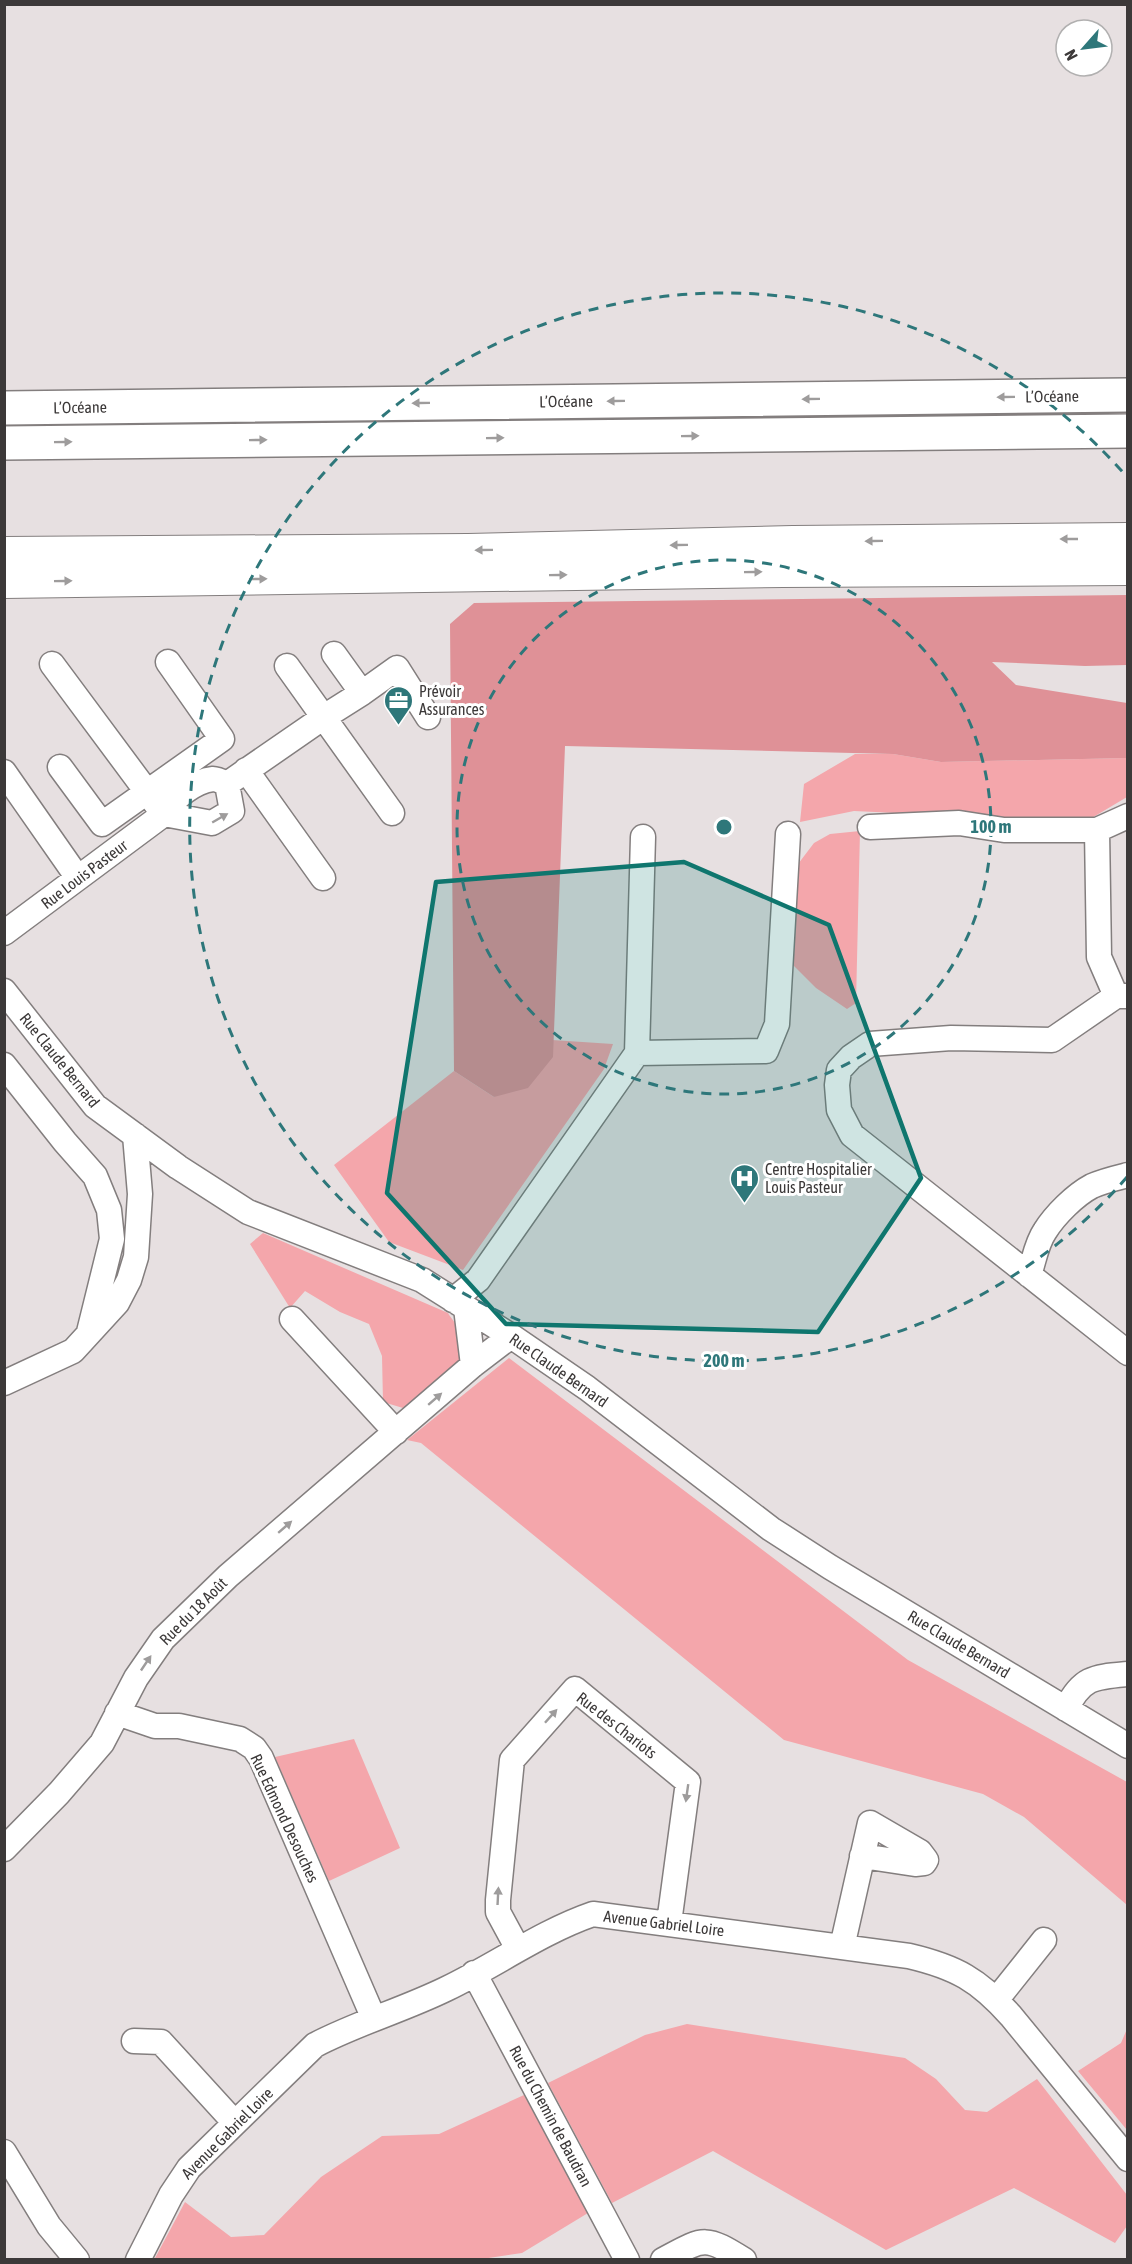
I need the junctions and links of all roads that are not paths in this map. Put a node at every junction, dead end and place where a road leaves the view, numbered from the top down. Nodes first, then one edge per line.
1 (1128, 395) edge
2 (4, 408) edge
3 (1128, 431) edge
4 (4, 442) edge
5 (1128, 539) edge
6 (4, 553) edge
7 (1128, 569) edge
8 (4, 582) edge
9 (334, 654) dead end
10 (168, 662) dead end
11 (52, 664) dead end
12 (287, 666) dead end
13 (362, 693) junction
14 (324, 717) junction
15 (428, 717) dead end
16 (60, 767) dead end
17 (4, 772) edge
18 (236, 777) junction
19 (148, 792) junction
20 (392, 813) dead end
21 (164, 814) junction
22 (1128, 816) edge
23 (870, 827) dead end
24 (1097, 830) junction
25 (788, 834) dead end
26 (643, 837) dead end
27 (78, 878) junction
28 (323, 878) dead end
29 (4, 933) edge
30 (1124, 990) edge
31 (4, 991) edge
32 (637, 1053) junction
33 (4, 1065) edge
34 (135, 1135) junction
35 (1128, 1175) edge
36 (1029, 1275) junction
37 (459, 1304) junction
38 (292, 1319) dead end
39 (511, 1336) junction
40 (87, 1337) junction
41 (1128, 1353) edge
42 (473, 1365) junction
43 (4, 1383) edge
44 (396, 1432) junction
45 (1128, 1674) edge
46 (1066, 1709) junction
47 (117, 1713) junction
48 (1128, 1746) edge
49 (4, 1850) edge
50 (862, 1856) dead end
51 (669, 1923) junction
52 (1044, 1940) dead end
53 (842, 1947) junction
54 (518, 1949) junction
55 (474, 1973) junction
56 (997, 1999) junction
57 (374, 2019) junction
58 (134, 2041) dead end
59 (235, 2123) junction
60 (4, 2152) edge
61 (1128, 2159) edge
62 (76, 2259) edge
63 (138, 2259) edge
64 (627, 2259) edge
65 (663, 2259) edge
66 (744, 2259) edge

1 -> 2 highway, L’Océane
4 -> 3 highway
5 -> 6 main road
8 -> 7 main road
9 - 13 street
10 - 19 street
11 - 19 street
12 - 14 street
13 - 14 street
13 - 15 street
14 - 18 street
14 - 20 street
16 - 19 street
17 - 27 street
18 - 21 street, Rue Louis Pasteur
21 -> 18 street
18 - 28 street
19 - 21 street
21 - 27 street, Rue Louis Pasteur
22 - 24 street
23 - 24 street
24 - 30 street
25 - 32 street
26 - 32 street
27 - 29 street, Rue Louis Pasteur
30 - 36 street
31 - 34 street, Rue Claude Bernard
32 - 37 street
33 - 40 street
34 - 37 street, Rue Claude Bernard
34 - 40 street
35 - 36 street
36 - 41 street
37 - 39 street, Rue Claude Bernard
37 - 42 street
38 - 44 street
39 - 42 street, Rue du 18 Août
39 - 46 street, Rue Claude Bernard
40 - 43 street
44 -> 42 street, Rue du 18 Août
47 -> 44 street, Rue du 18 Août
45 - 46 street
46 - 48 street, Rue Claude Bernard
47 - 49 street, Rue du 18 Août
47 - 57 street, Rue Edmond Desouches
50 - 53 street
51 - 53 street, Avenue Gabriel Loire
51 - 54 street, Avenue Gabriel Loire
54 -> 51 street, Rue des Chariots
52 - 56 street
53 - 56 street, Avenue Gabriel Loire
54 - 55 street, Avenue Gabriel Loire
55 - 57 street, Avenue Gabriel Loire
55 - 64 street, Rue du Chemin de Baudran
56 - 61 street, Avenue Gabriel Loire
57 - 59 street, Avenue Gabriel Loire
58 - 59 street
59 - 63 street, Avenue Gabriel Loire
60 - 62 street
65 - 66 street

